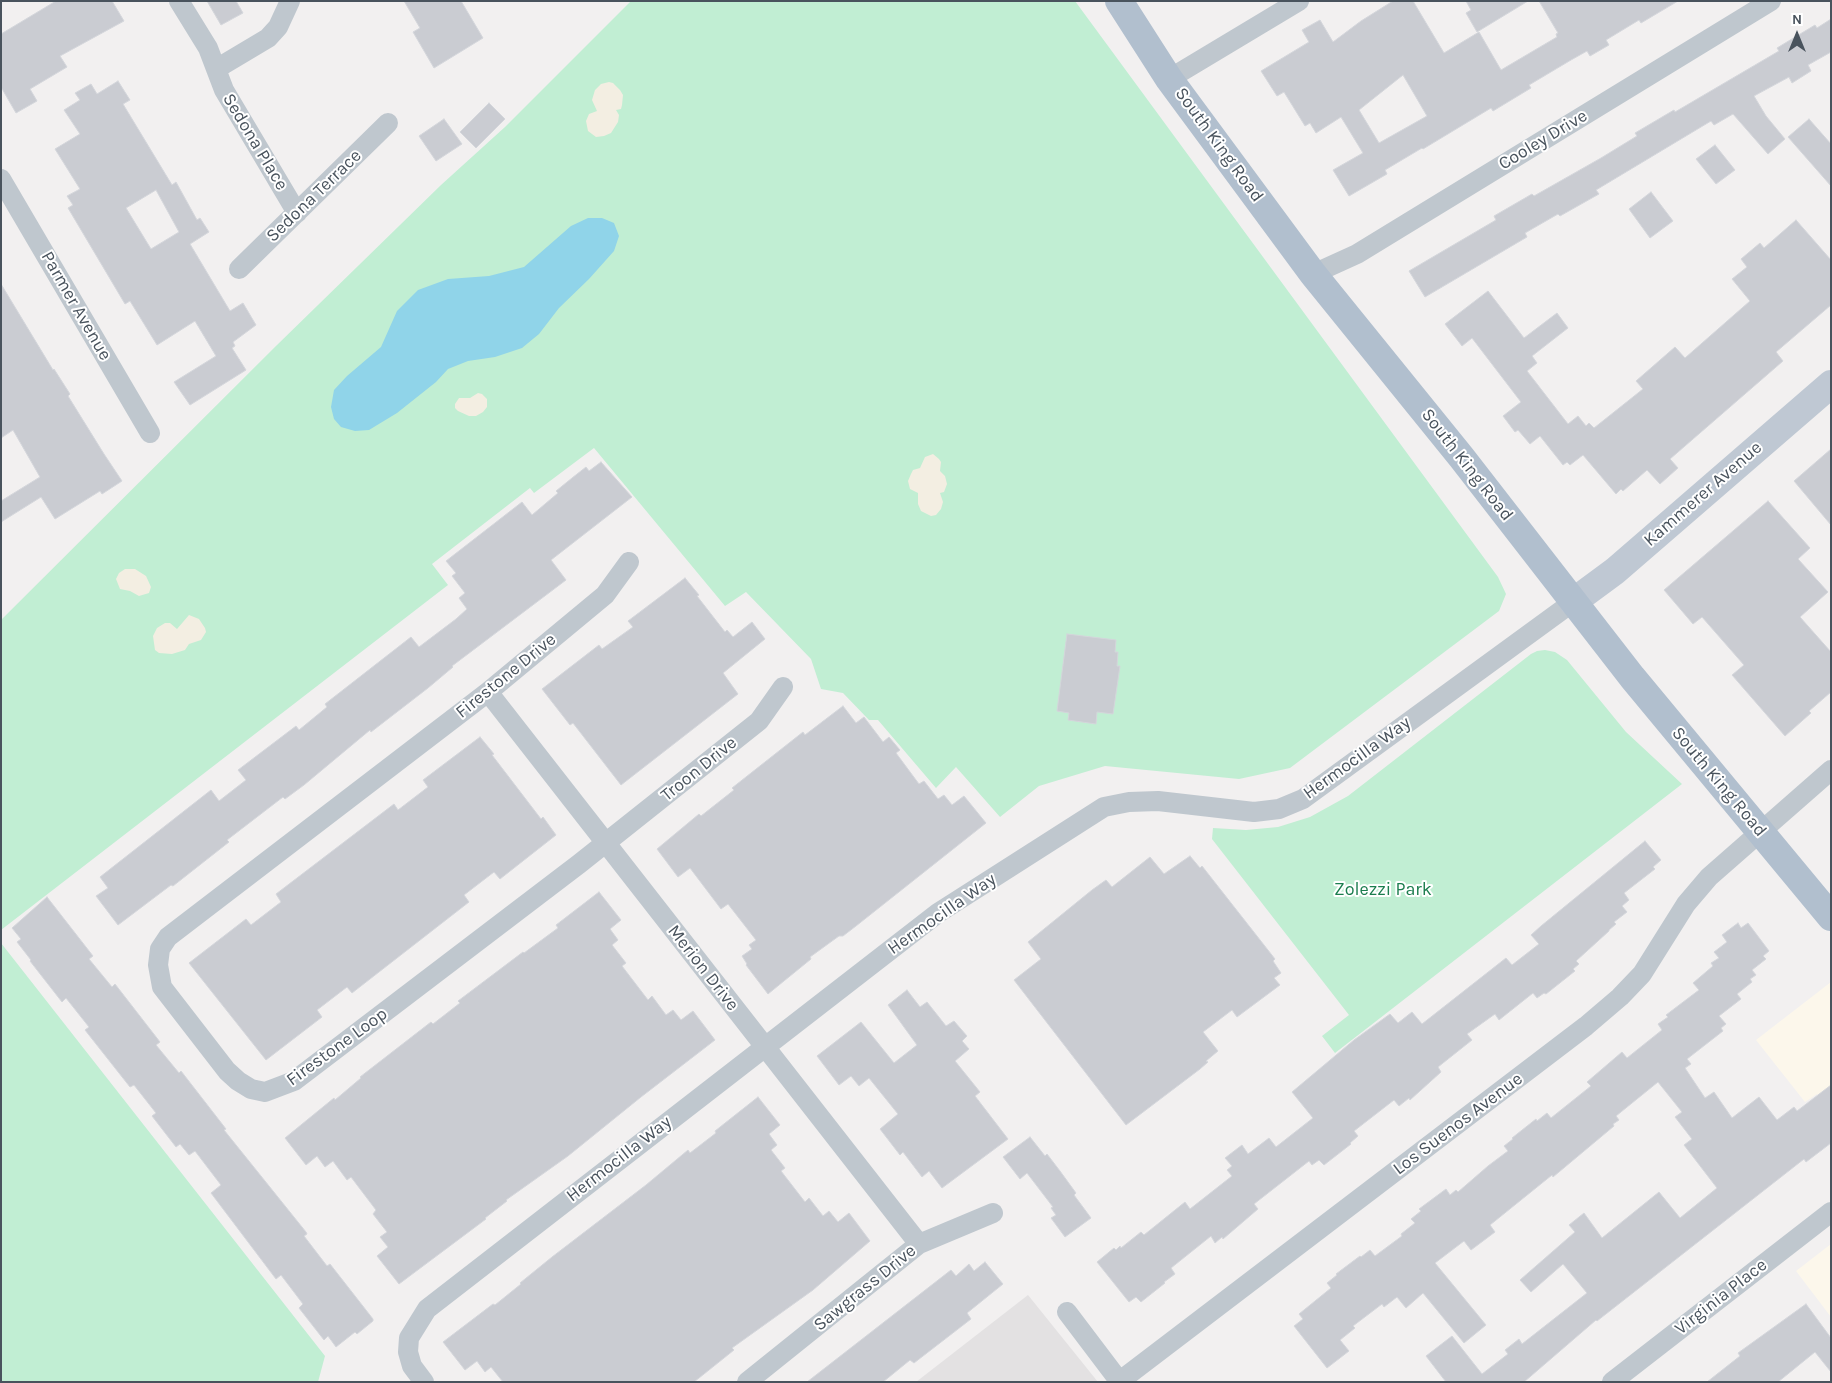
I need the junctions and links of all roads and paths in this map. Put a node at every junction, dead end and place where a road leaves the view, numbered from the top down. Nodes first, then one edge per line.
1 (179, 1) edge
2 (290, 1) edge
3 (1119, 1) edge
4 (1299, 1) edge
5 (1771, 1) edge
6 (216, 70) junction
7 (1169, 79) junction
8 (388, 123) dead end
9 (1, 179) edge
10 (297, 213) junction
11 (239, 268) dead end
12 (1313, 274) junction
13 (1831, 384) edge
14 (150, 432) dead end
15 (629, 562) dead end
16 (1573, 602) junction
17 (783, 687) dead end
18 (488, 692) junction
19 (1831, 770) edge
20 (373, 780) joint
21 (1760, 831) junction
22 (606, 843) junction
23 (1831, 917) edge
24 (764, 1047) junction
25 (1831, 1212) edge
26 (993, 1213) dead end
27 (919, 1244) junction
28 (1067, 1312) dead end
29 (1120, 1381) edge
30 (424, 1382) edge
31 (747, 1382) edge
32 (1612, 1382) edge

1 - 6 street, Sedona Place
2 - 6 street
3 - 7 main road, South King Road
4 - 7 street
5 - 12 street, Cooley Drive
6 - 10 street, Sedona Place
7 - 12 main road, South King Road
8 - 10 street, Sedona Terrace
9 - 14 street, Parmer Avenue
10 - 11 street, Sedona Terrace
12 - 16 main road, South King Road
13 - 16 street, Kammerer Avenue
15 - 18 street, Firestone Drive
16 - 21 main road, South King Road
16 - 24 street, Hermocilla Way
17 - 22 street, Troon Drive
18 - 20 street, Firestone Drive
18 - 22 street, Merion Drive
19 - 21 street, Los Suenos Avenue
20 - 22 street, Firestone Loop
21 - 23 main road, South King Road
21 - 29 street, Los Suenos Avenue
22 - 24 street, Merion Drive
24 - 27 street, Merion Drive
24 - 30 street, Hermocilla Way
25 - 32 street, Virginia Place
26 - 27 street, Sawgrass Drive
27 - 31 street, Sawgrass Drive
28 - 29 street

